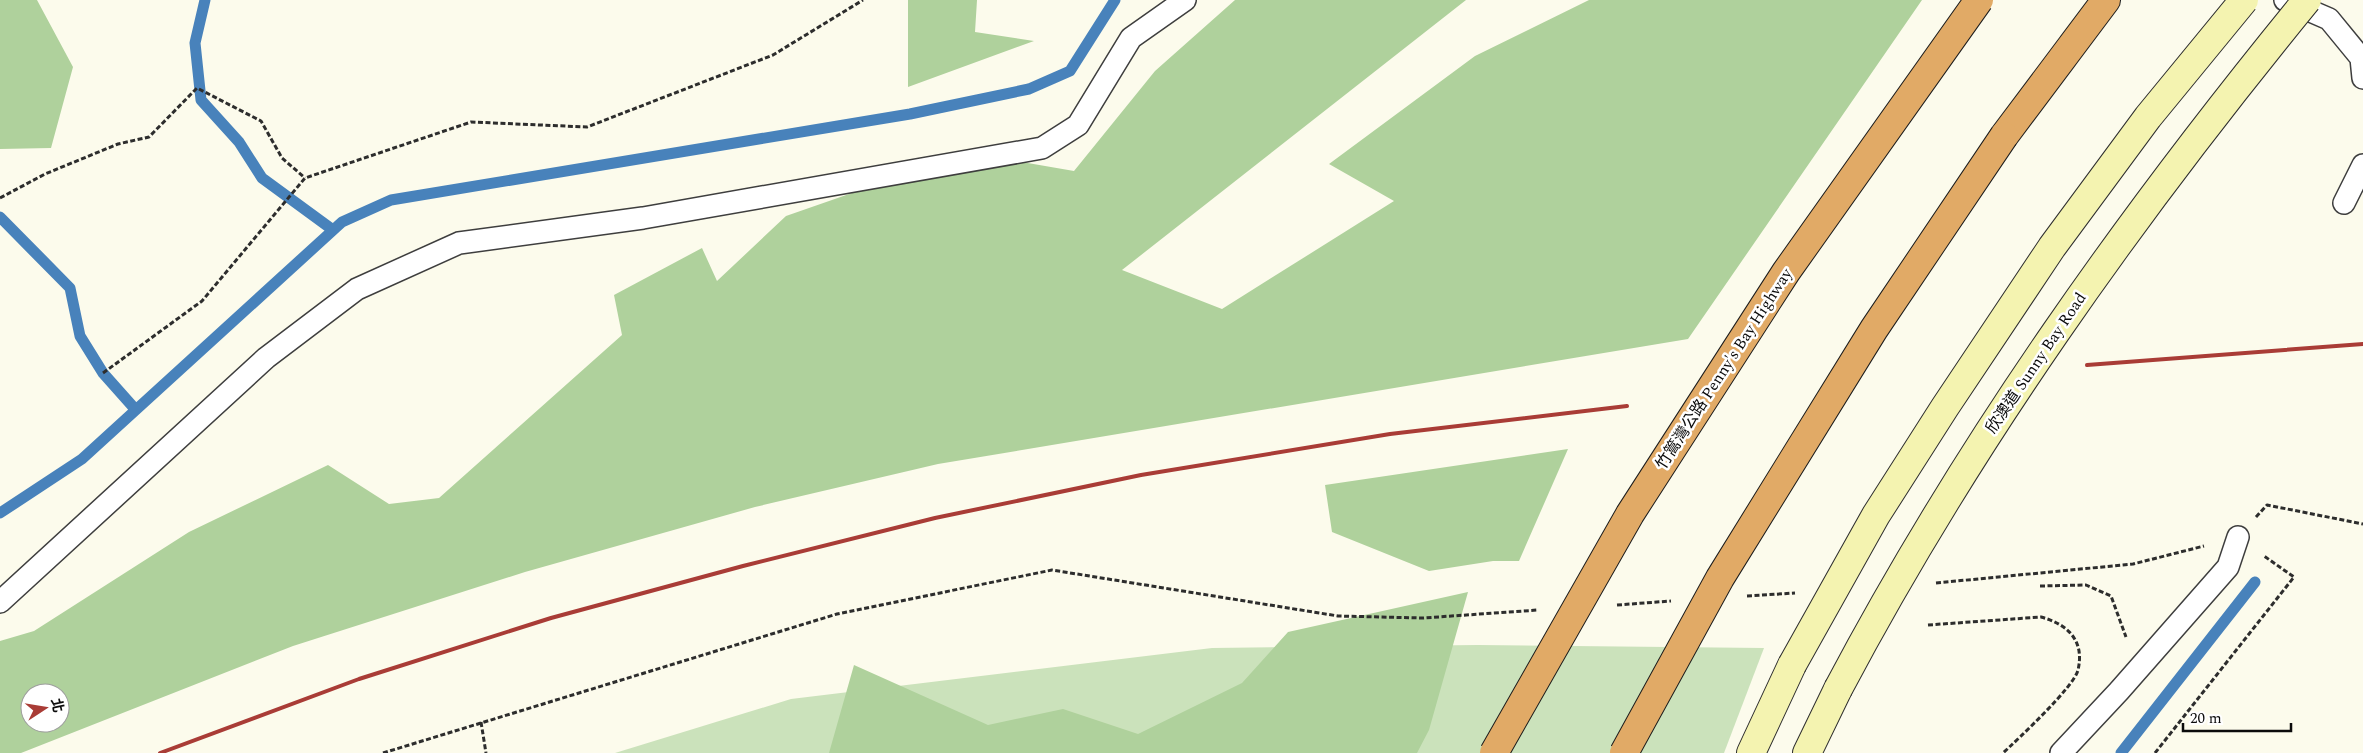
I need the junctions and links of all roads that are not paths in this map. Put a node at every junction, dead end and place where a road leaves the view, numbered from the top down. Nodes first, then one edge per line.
1 (1185, 0) edge
2 (1979, 0) edge
3 (2106, 0) edge
4 (2244, 0) edge
5 (2285, 0) edge
6 (2307, 0) edge
7 (2363, 78) edge
8 (2363, 165) edge
9 (2344, 203) dead end
10 (2238, 537) road end
11 (0, 602) edge
12 (1494, 753) edge
13 (1624, 753) edge
14 (1751, 753) edge
15 (1807, 753) edge
16 (2061, 753) edge

1 - 11 lane
2 - 12 highway, 竹篙灣公路 Penny's Bay Highway, bridge
3 - 13 highway, bridge
4 - 14 main road, bridge
5 - 7 lane
6 - 15 main road, 欣澳道 Sunny Bay Road, bridge
8 - 9 lane
10 - 16 lane

